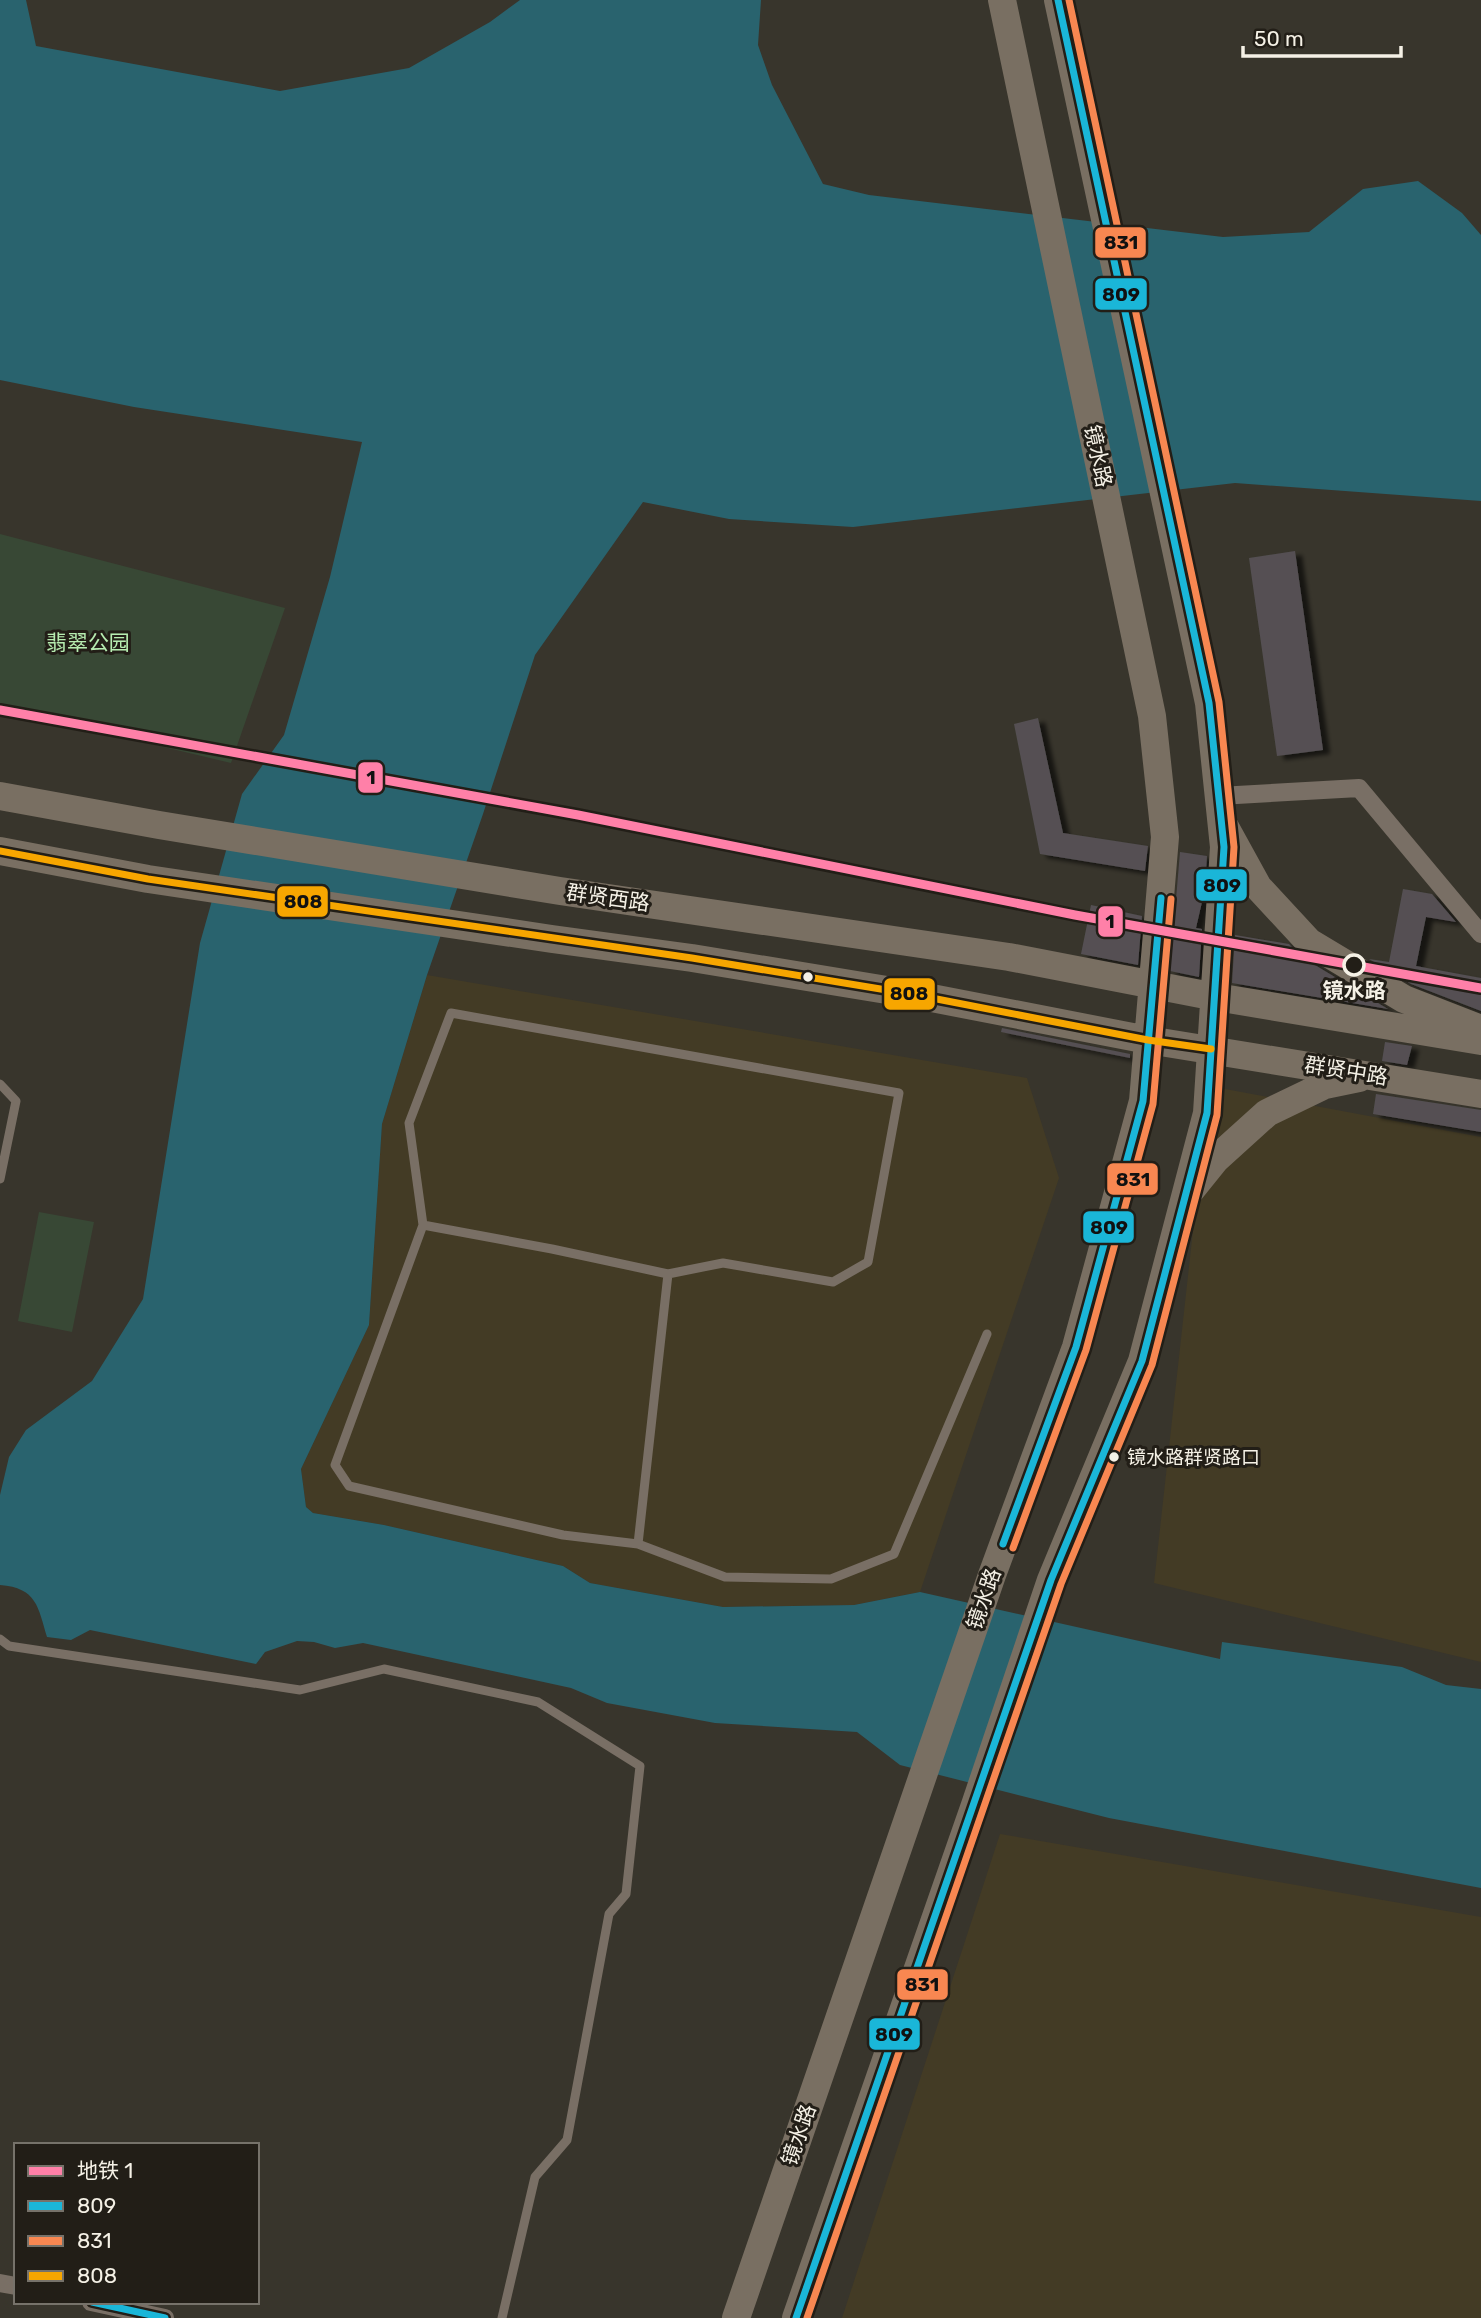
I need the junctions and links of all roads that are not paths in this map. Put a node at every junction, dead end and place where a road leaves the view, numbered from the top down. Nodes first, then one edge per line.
1 (1002, 0) edge
2 (1058, 0) edge
3 (0, 796) edge
4 (1220, 808) junction
5 (0, 850) edge
6 (1481, 934) edge
7 (1154, 985) junction
8 (1216, 997) junction
9 (1481, 1029) edge
10 (1148, 1040) junction
11 (1481, 1041) edge
12 (1211, 1049) junction
13 (1372, 1076) junction
14 (0, 1084) edge
15 (1481, 1094) edge
16 (0, 1179) edge
17 (1185, 1198) junction
18 (423, 1225) junction
19 (668, 1274) junction
20 (987, 1334) dead end
21 (638, 1544) junction
22 (0, 1639) edge
23 (101, 2304) edge
24 (165, 2318) edge
25 (502, 2318) edge
26 (736, 2318) edge
27 (796, 2318) edge

1 - 7 main road, 镜水路
2 - 4 main road
3 - 7 main road, 群贤西路
4 - 6 street
4 - 8 main road
4 - 9 main road
5 - 10 main road
7 - 8 main road, 群贤西路
7 - 10 main road, 镜水路
8 - 11 main road
8 - 12 main road
10 - 12 main road
10 - 26 main road, 镜水路
12 - 13 main road, 群贤中路
12 - 17 main road
13 - 15 main road, 群贤中路
13 - 17 main road
14 - 16 lane
17 - 27 main road
18 - 19 lane
18 - 19 lane
18 - 21 lane
19 - 21 lane
20 - 21 lane
22 - 25 lane
23 - 24 street

